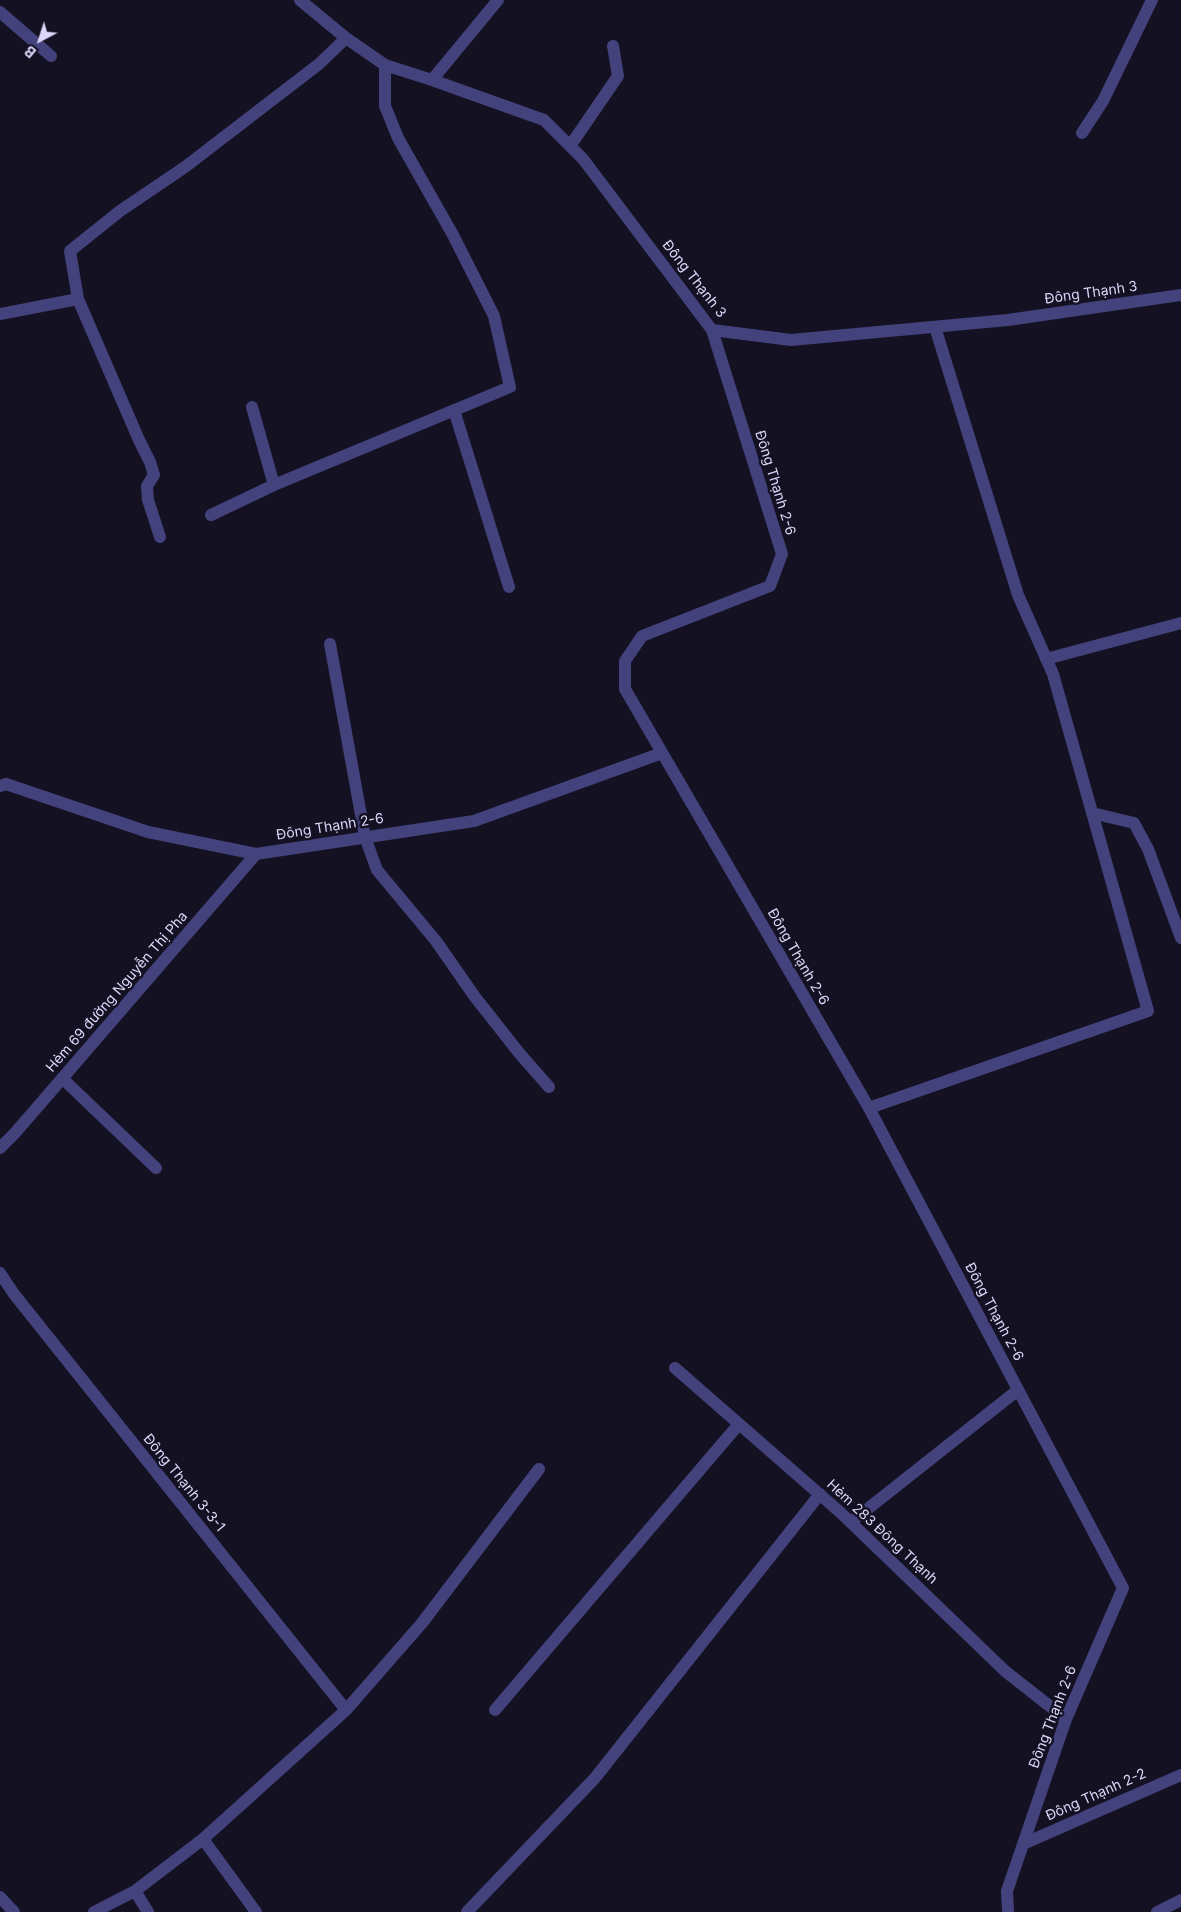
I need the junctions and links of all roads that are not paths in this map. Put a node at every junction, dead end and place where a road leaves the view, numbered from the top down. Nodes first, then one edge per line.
1 (300, 0) edge
2 (498, 0) edge
3 (1152, 0) edge
4 (1, 16) edge
5 (346, 38) junction
6 (613, 46) dead end
7 (51, 56) dead end
8 (386, 65) junction
9 (432, 80) junction
10 (1082, 133) dead end
11 (570, 146) junction
12 (1181, 295) edge
13 (78, 299) junction
14 (0, 314) edge
15 (935, 327) junction
16 (712, 330) junction
17 (252, 407) dead end
18 (454, 410) junction
19 (274, 485) junction
20 (211, 515) dead end
21 (160, 537) dead end
22 (509, 587) dead end
23 (1181, 623) edge
24 (330, 644) dead end
25 (1046, 659) junction
26 (662, 753) junction
27 (0, 786) edge
28 (1092, 813) junction
29 (365, 837) junction
30 (256, 854) junction
31 (1181, 938) edge
32 (62, 1078) junction
33 (549, 1087) dead end
34 (869, 1108) junction
35 (0, 1148) edge
36 (156, 1168) dead end
37 (0, 1273) edge
38 (675, 1368) dead end
39 (1018, 1390) junction
40 (739, 1424) junction
41 (539, 1469) dead end
42 (820, 1494) junction
43 (851, 1522) junction
44 (346, 1710) junction
45 (495, 1710) dead end
46 (1066, 1719) junction
47 (1181, 1775) edge
48 (203, 1839) junction
49 (1023, 1844) junction
50 (135, 1891) junction
51 (0, 1896) edge
52 (1181, 1900) edge
53 (14, 1912) edge
54 (94, 1912) edge
55 (148, 1912) edge
56 (256, 1912) edge
57 (467, 1912) edge
58 (1008, 1912) edge
59 (1157, 1912) edge

1 - 5 street, Đông Thạnh 3
2 - 9 street
3 - 10 street
4 - 7 street
5 - 8 street, Đông Thạnh 3
5 - 13 street
6 - 11 street
8 - 9 street, Đông Thạnh 3
8 - 18 street
9 - 11 street, Đông Thạnh 3
11 - 16 street, Đông Thạnh 3
12 - 15 street, Đông Thạnh 3
13 - 14 street
13 - 21 street
15 - 16 street, Đông Thạnh 3
15 - 25 street
16 - 26 street, Đông Thạnh 2-6
17 - 19 street
18 - 19 street
18 - 22 street
19 - 20 street
23 - 25 street
24 - 29 street
25 - 28 street
26 - 29 street, Đông Thạnh 2-6
26 - 34 street, Đông Thạnh 2-6
27 - 30 street, Đông Thạnh 2-6
28 - 31 street
28 - 34 street
29 - 30 street, Đông Thạnh 2-6
29 - 33 street
30 - 32 street, Hẻm 69 đường Nguyễn Thị Pha
32 - 35 street, Hẻm 69 đường Nguyễn Thị Pha
32 - 36 street
34 - 39 street, Đông Thạnh 2-6
37 - 44 street, Đông Thạnh 3-3-1
38 - 40 street, Hẻm 283 Đông Thạnh
39 - 43 street
39 - 46 street, Đông Thạnh 2-6
40 - 42 street, Hẻm 283 Đông Thạnh
40 - 45 street
41 - 44 street
42 - 43 street, Hẻm 283 Đông Thạnh
42 - 57 street
43 - 46 street, Hẻm 283 Đông Thạnh
44 - 48 street
46 - 49 street, Đông Thạnh 2-6
47 - 49 street, Đông Thạnh 2-2
48 - 50 street
48 - 56 street
49 - 58 street, Đông Thạnh 2-6
50 - 54 street
50 - 55 street
51 - 53 street
52 - 59 street

